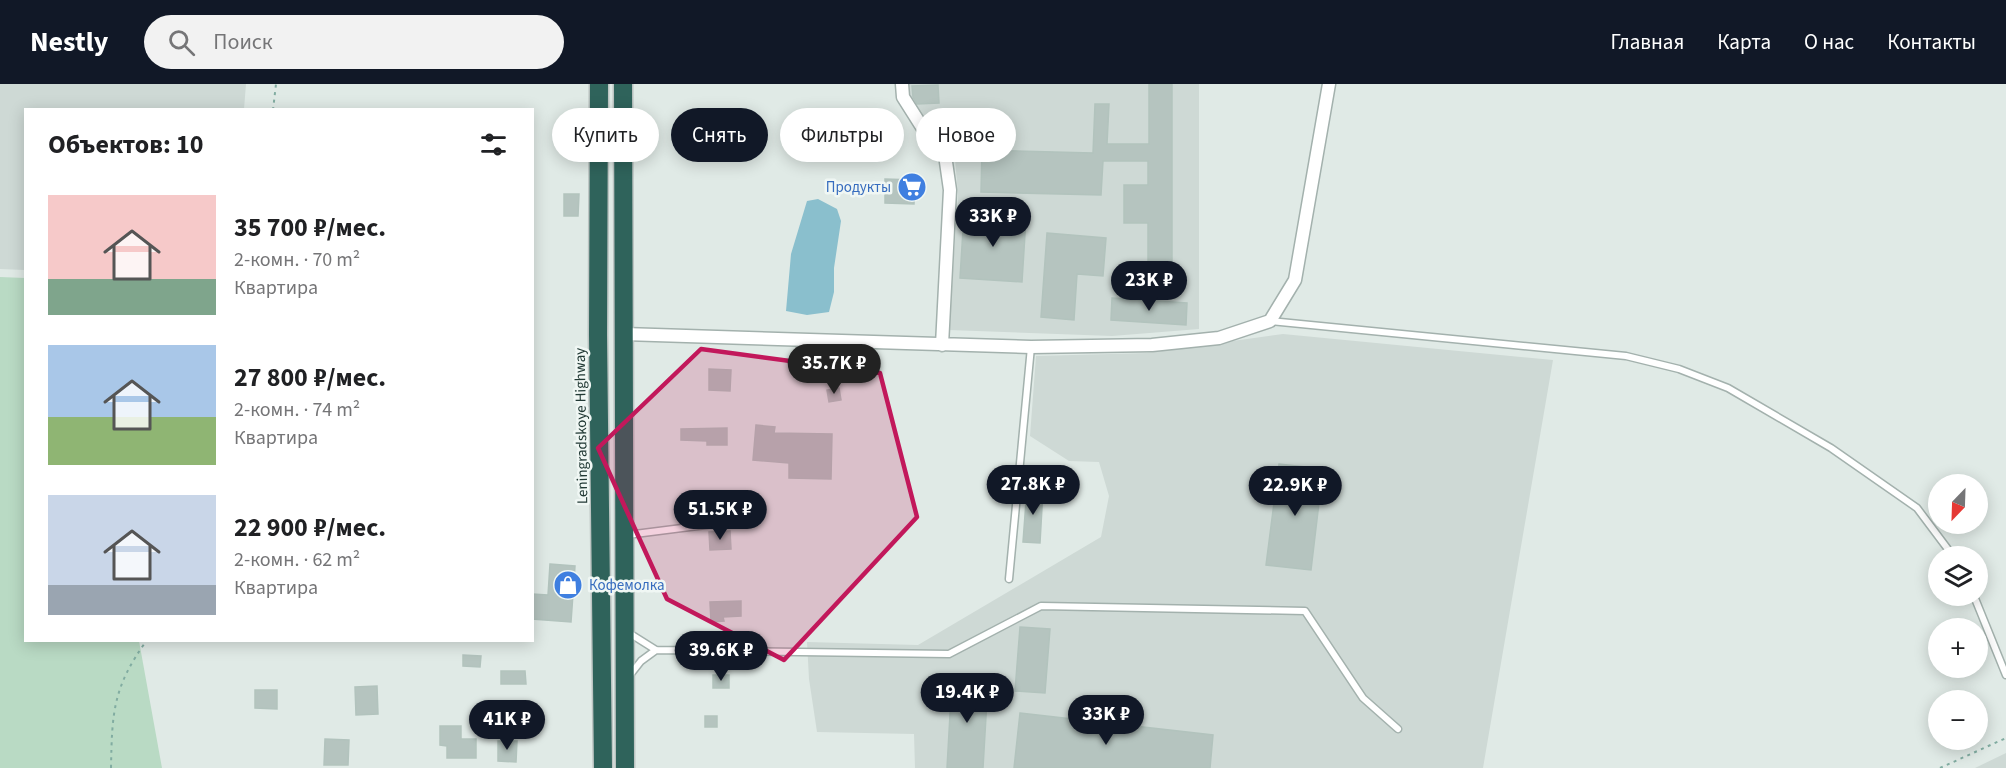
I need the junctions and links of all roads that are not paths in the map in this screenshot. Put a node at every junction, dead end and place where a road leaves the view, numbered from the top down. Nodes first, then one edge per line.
1 (599, 84) edge
2 (623, 84) edge
3 (902, 84) edge
4 (1329, 84) edge
5 (1270, 321) junction
6 (624, 334) junction
7 (942, 345) junction
8 (1030, 348) junction
9 (745, 520) dead end
10 (624, 535) junction
11 (1946, 546) edge
12 (1010, 579) dead end
13 (1978, 606) edge
14 (624, 628) junction
15 (656, 650) junction
16 (2006, 675) edge
17 (624, 684) junction
18 (1398, 729) dead end
19 (603, 768) edge
20 (624, 768) edge

1 - 19 highway, Leningradskoye Highway
2 - 6 highway
3 - 7 street
4 - 5 street
5 - 8 street
5 - 11 lane
6 - 7 street
6 - 10 highway
7 - 8 street
8 - 12 lane
9 - 10 lane
10 - 14 highway
13 - 16 lane
14 - 15 lane
14 - 17 highway
15 - 17 lane
15 - 18 lane
17 - 20 highway

